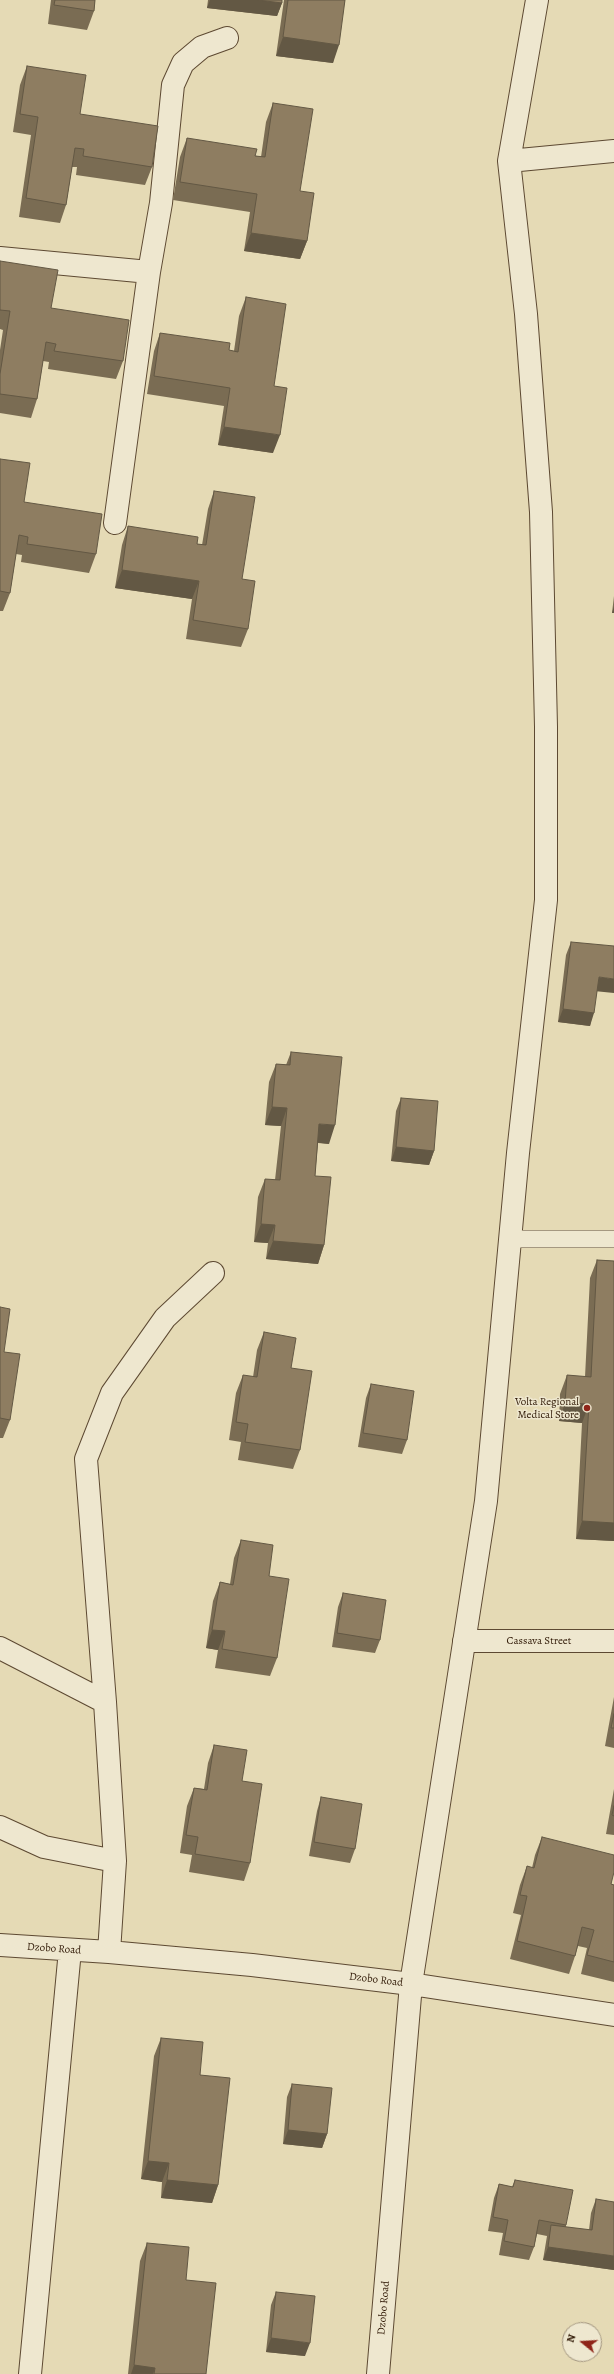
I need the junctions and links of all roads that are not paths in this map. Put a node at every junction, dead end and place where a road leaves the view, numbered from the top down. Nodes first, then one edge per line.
1 (537, 0) edge
2 (227, 38) dead end
3 (614, 151) edge
4 (509, 161) junction
5 (0, 258) edge
6 (149, 272) junction
7 (115, 523) dead end
8 (510, 1239) junction
9 (614, 1239) edge
10 (213, 1274) dead end
11 (464, 1641) junction
12 (614, 1641) edge
13 (0, 1648) edge
14 (105, 1702) junction
15 (0, 1827) edge
16 (115, 1862) junction
17 (0, 1945) edge
18 (70, 1950) junction
19 (109, 1952) junction
20 (411, 1984) junction
21 (614, 2015) edge
22 (30, 2374) edge
23 (378, 2374) edge

1 - 4 street
2 - 6 street
3 - 4 street
4 - 8 street
5 - 6 street
6 - 7 street
8 - 9 lane
8 - 11 street
10 - 14 street
11 - 12 street, Cassava Street
11 - 20 street
13 - 14 street
14 - 16 street
15 - 16 street
16 - 19 street
17 - 18 street, Dzobo Road
18 - 19 street, Dzobo Road
18 - 22 street
19 - 20 street, Dzobo Road
20 - 21 street
20 - 23 street, Dzobo Road

